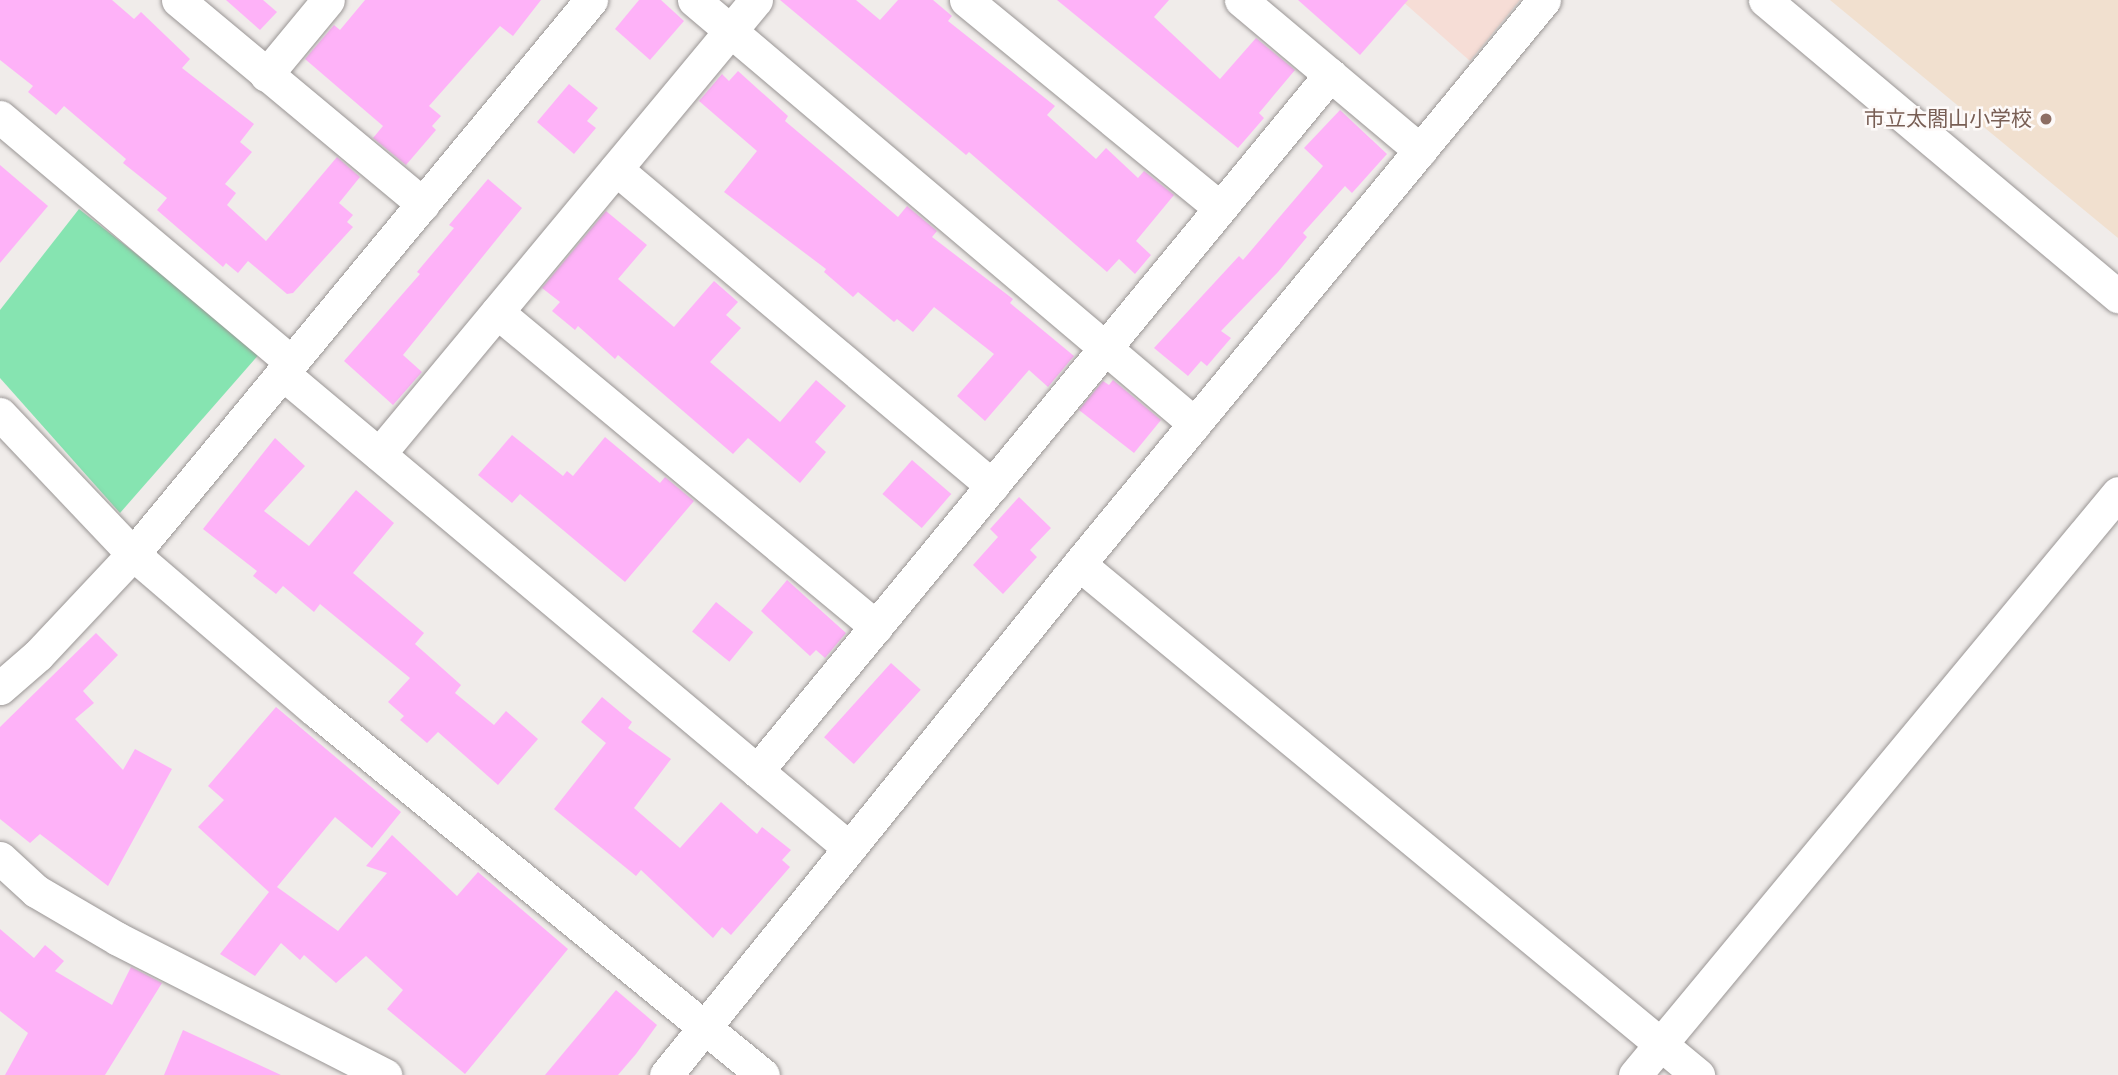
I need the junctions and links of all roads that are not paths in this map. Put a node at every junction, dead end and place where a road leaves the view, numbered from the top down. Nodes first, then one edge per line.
1 (178, 0) edge
2 (328, 0) edge
3 (591, 0) edge
4 (694, 0) edge
5 (756, 0) edge
6 (966, 0) edge
7 (1544, 0) edge
8 (1765, 0) edge
9 (1262, 7) edge
10 (731, 31) junction
11 (266, 75) junction
12 (1330, 75) junction
13 (0, 117) edge
14 (1420, 150) junction
15 (616, 169) junction
16 (423, 204) junction
17 (1220, 208) junction
18 (2118, 296) edge
19 (497, 312) junction
20 (1106, 347) junction
21 (287, 368) junction
22 (0, 414) edge
23 (1195, 424) junction
24 (379, 454) junction
25 (992, 486) junction
26 (2118, 493) edge
27 (133, 554) junction
28 (1079, 564) junction
29 (876, 627) junction
30 (0, 688) edge
31 (757, 771) junction
32 (849, 848) junction
33 (0, 858) edge
34 (706, 1025) junction
35 (1661, 1044) junction
36 (385, 1075) edge
37 (666, 1075) edge
38 (763, 1075) edge
39 (1635, 1075) edge
40 (1698, 1075) edge

1 - 11 street
2 - 11 street
3 - 16 street
4 - 10 street
5 - 10 street
6 - 17 street
7 - 14 street
8 - 18 street
9 - 12 street
10 - 15 street
10 - 20 street
11 - 16 street
12 - 14 street
12 - 17 street
13 - 21 street
14 - 23 street
15 - 19 street
15 - 25 street
16 - 21 street
17 - 20 street
19 - 24 street
19 - 29 street
20 - 23 street
20 - 25 street
21 - 24 street
21 - 27 street
22 - 27 street
23 - 28 street
24 - 31 street
25 - 29 street
26 - 35 street
27 - 30 street
27 - 34 street
28 - 32 street
28 - 35 street
29 - 31 street
31 - 32 street
32 - 34 street
33 - 36 street
34 - 37 street
34 - 38 street
35 - 39 street
35 - 40 street

